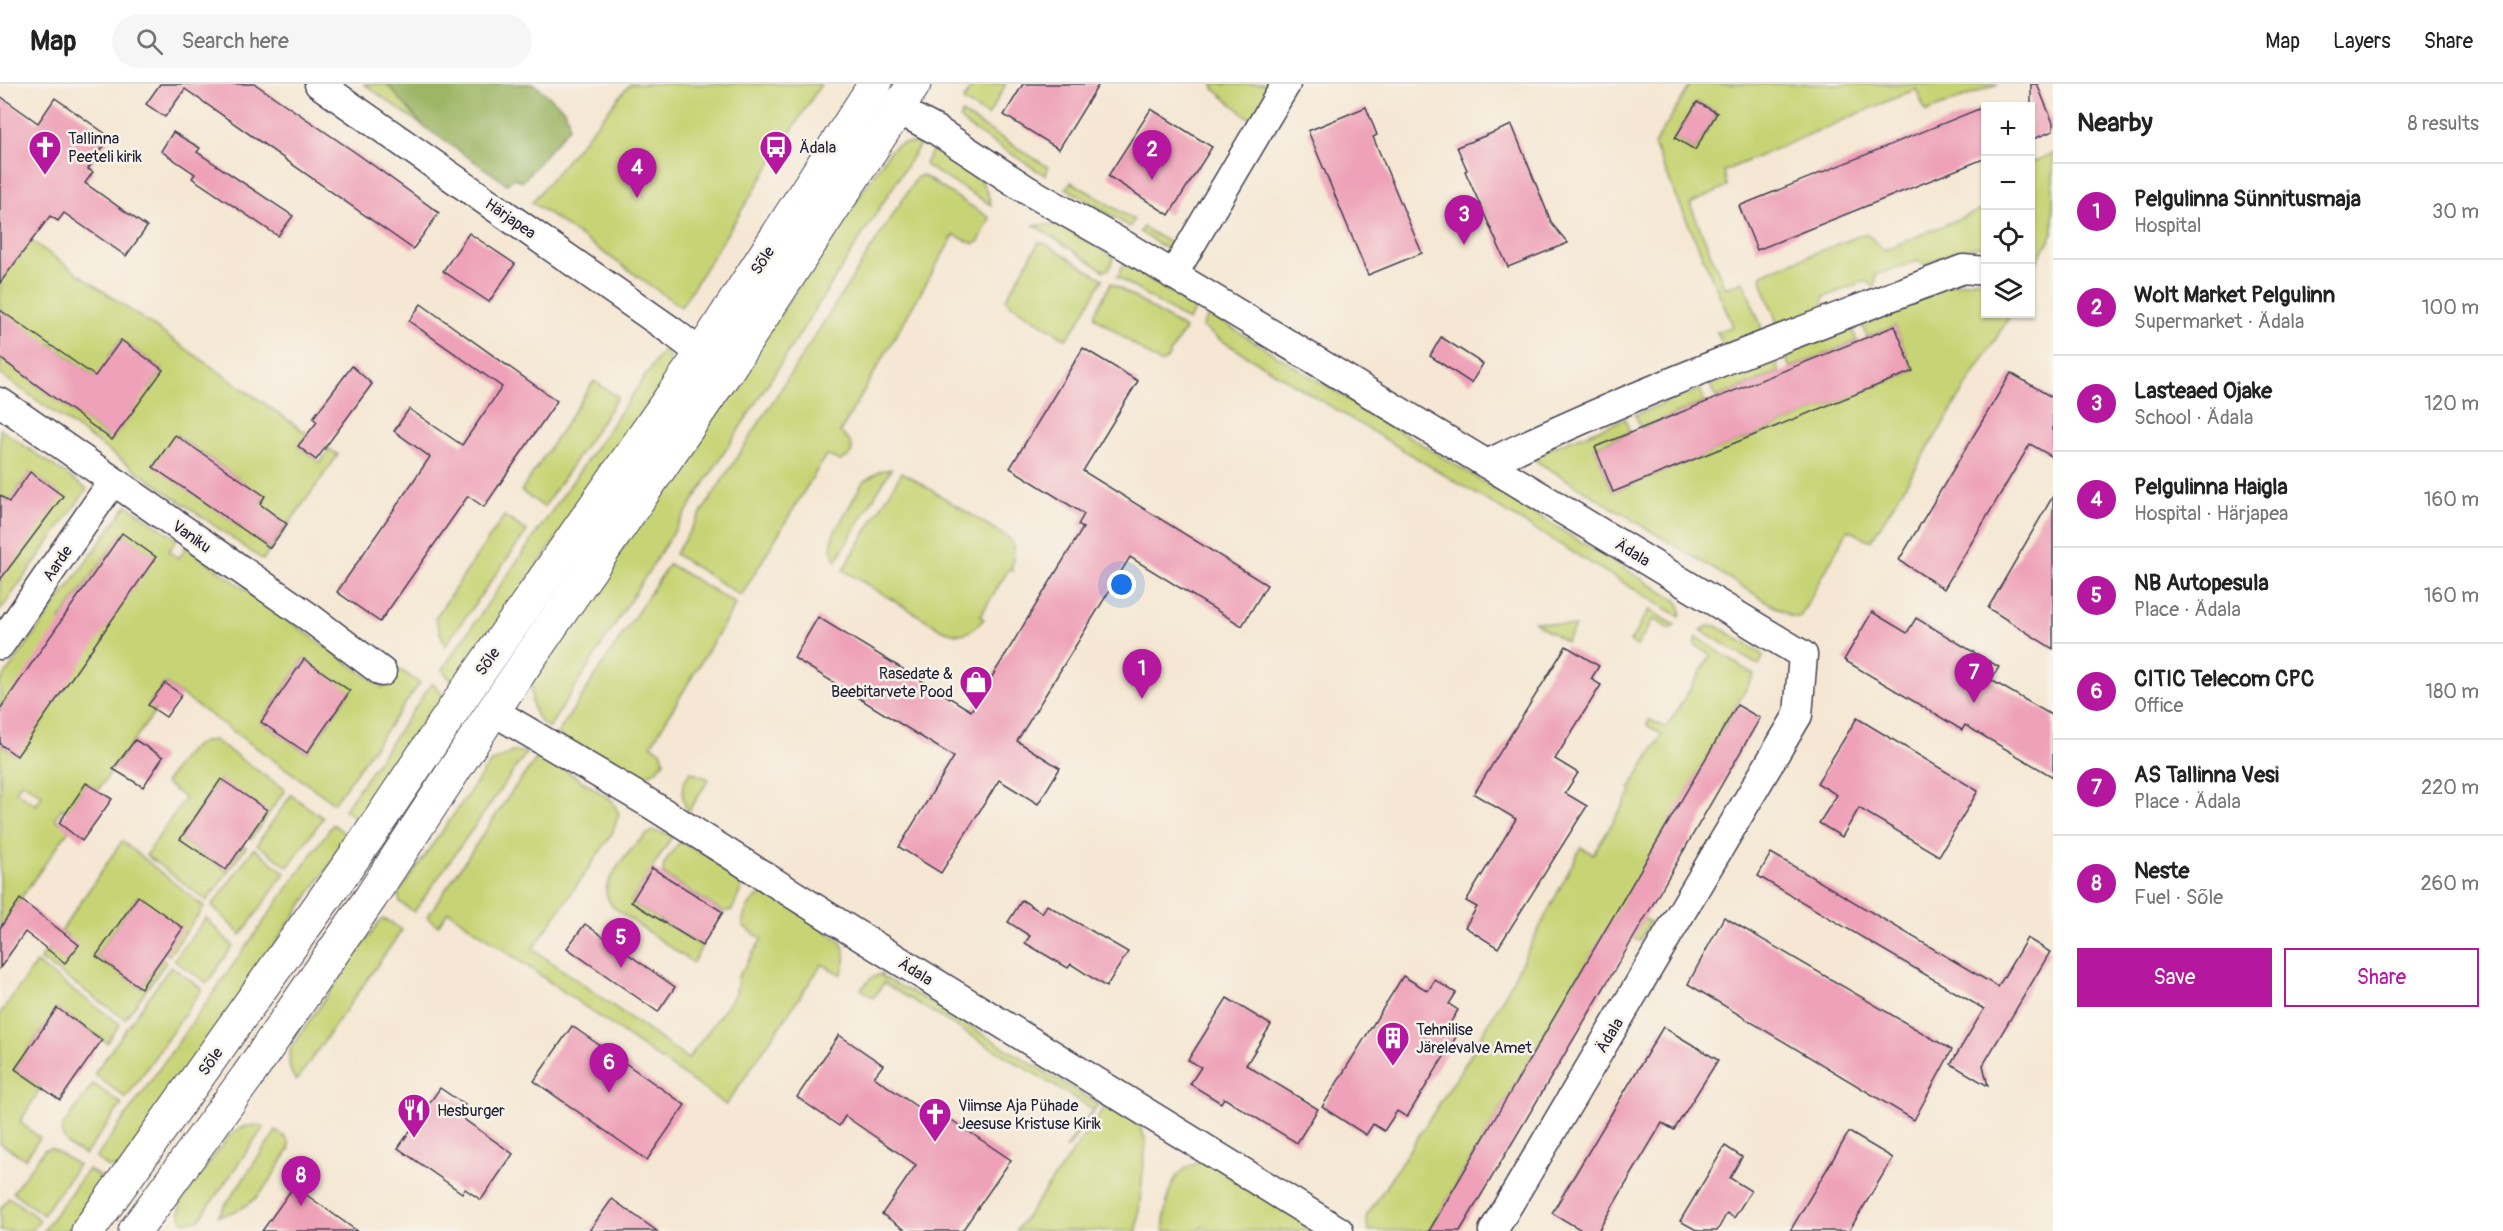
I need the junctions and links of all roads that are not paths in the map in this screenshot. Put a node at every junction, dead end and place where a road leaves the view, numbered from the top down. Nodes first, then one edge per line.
1 (319, 84) edge
2 (874, 84) edge
3 (1286, 84) edge
4 (906, 97) edge
5 (1981, 271) edge
6 (1173, 275) junction
7 (714, 363) junction
8 (0, 402) edge
9 (1487, 464) junction
10 (113, 481) junction
11 (0, 645) edge
12 (382, 672) dead end
13 (493, 711) junction
14 (88, 1231) edge
15 (135, 1231) edge
16 (1339, 1231) edge
17 (1493, 1231) edge

1 - 7 street, Härjapea
2 - 7 main road, Sõle
3 - 6 street
4 - 6 street, Ädala
4 - 7 main road, Sõle
5 - 9 street
6 - 9 street, Ädala
7 - 13 main road, Sõle
7 - 14 main road, Sõle
8 - 10 street, Vaniku
9 - 17 street, Ädala
10 - 11 street, Aarde
10 - 12 street, Vaniku
13 - 15 main road, Sõle
13 - 16 street, Ädala

